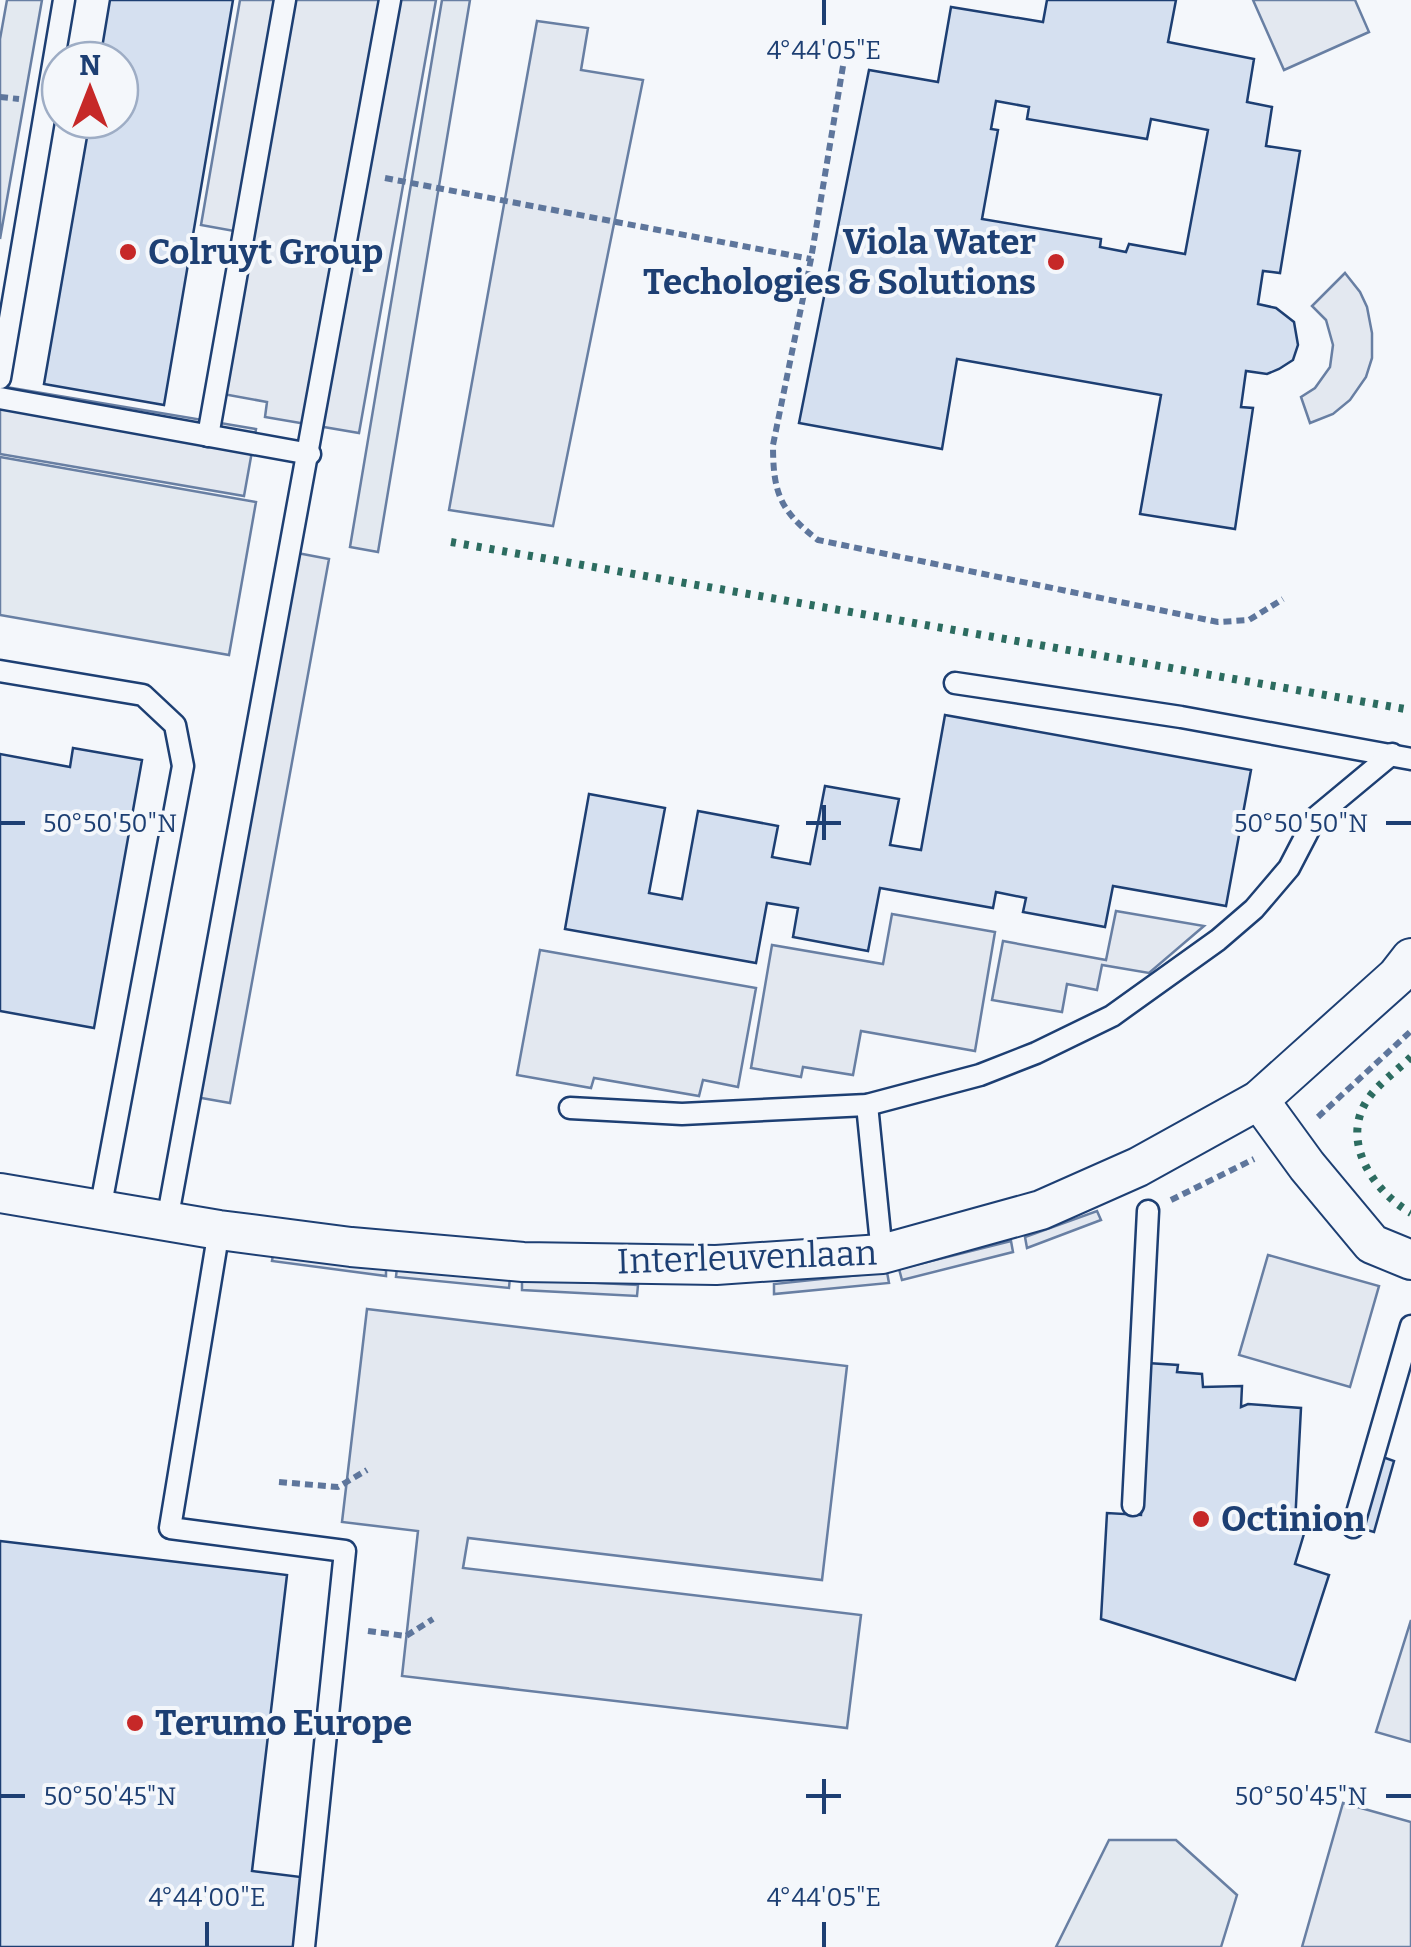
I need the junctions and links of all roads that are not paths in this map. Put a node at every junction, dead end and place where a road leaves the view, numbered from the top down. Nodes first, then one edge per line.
1 (64, 0) edge
2 (285, 0) edge
3 (390, 0) edge
4 (0, 378) edge
5 (0, 398) edge
6 (208, 436) junction
7 (310, 454) junction
8 (0, 671) edge
9 (956, 683) dead end
10 (1402, 757) edge
11 (1411, 958) edge
12 (1258, 1100) junction
13 (867, 1106) junction
14 (570, 1108) dead end
15 (0, 1193) edge
16 (100, 1210) junction
17 (1148, 1211) dead end
18 (167, 1221) junction
19 (219, 1230) junction
20 (882, 1254) junction
21 (1411, 1260) edge
22 (1411, 1326) edge
23 (1133, 1505) dead end
24 (1353, 1528) dead end
25 (304, 1947) edge

1 - 4 lane
2 - 6 lane
3 - 7 lane
5 - 6 lane
6 - 7 lane
7 - 18 lane
8 - 16 lane
9 - 10 lane
10 - 13 lane
11 - 12 street, Interleuvenlaan
12 - 20 street, Interleuvenlaan
12 - 21 street
13 - 14 lane
13 - 20 lane
15 - 16 street, Interleuvenlaan
16 - 18 street, Interleuvenlaan
17 - 23 lane
18 - 19 street, Interleuvenlaan
19 - 20 street, Interleuvenlaan
19 - 25 lane
22 - 24 lane

